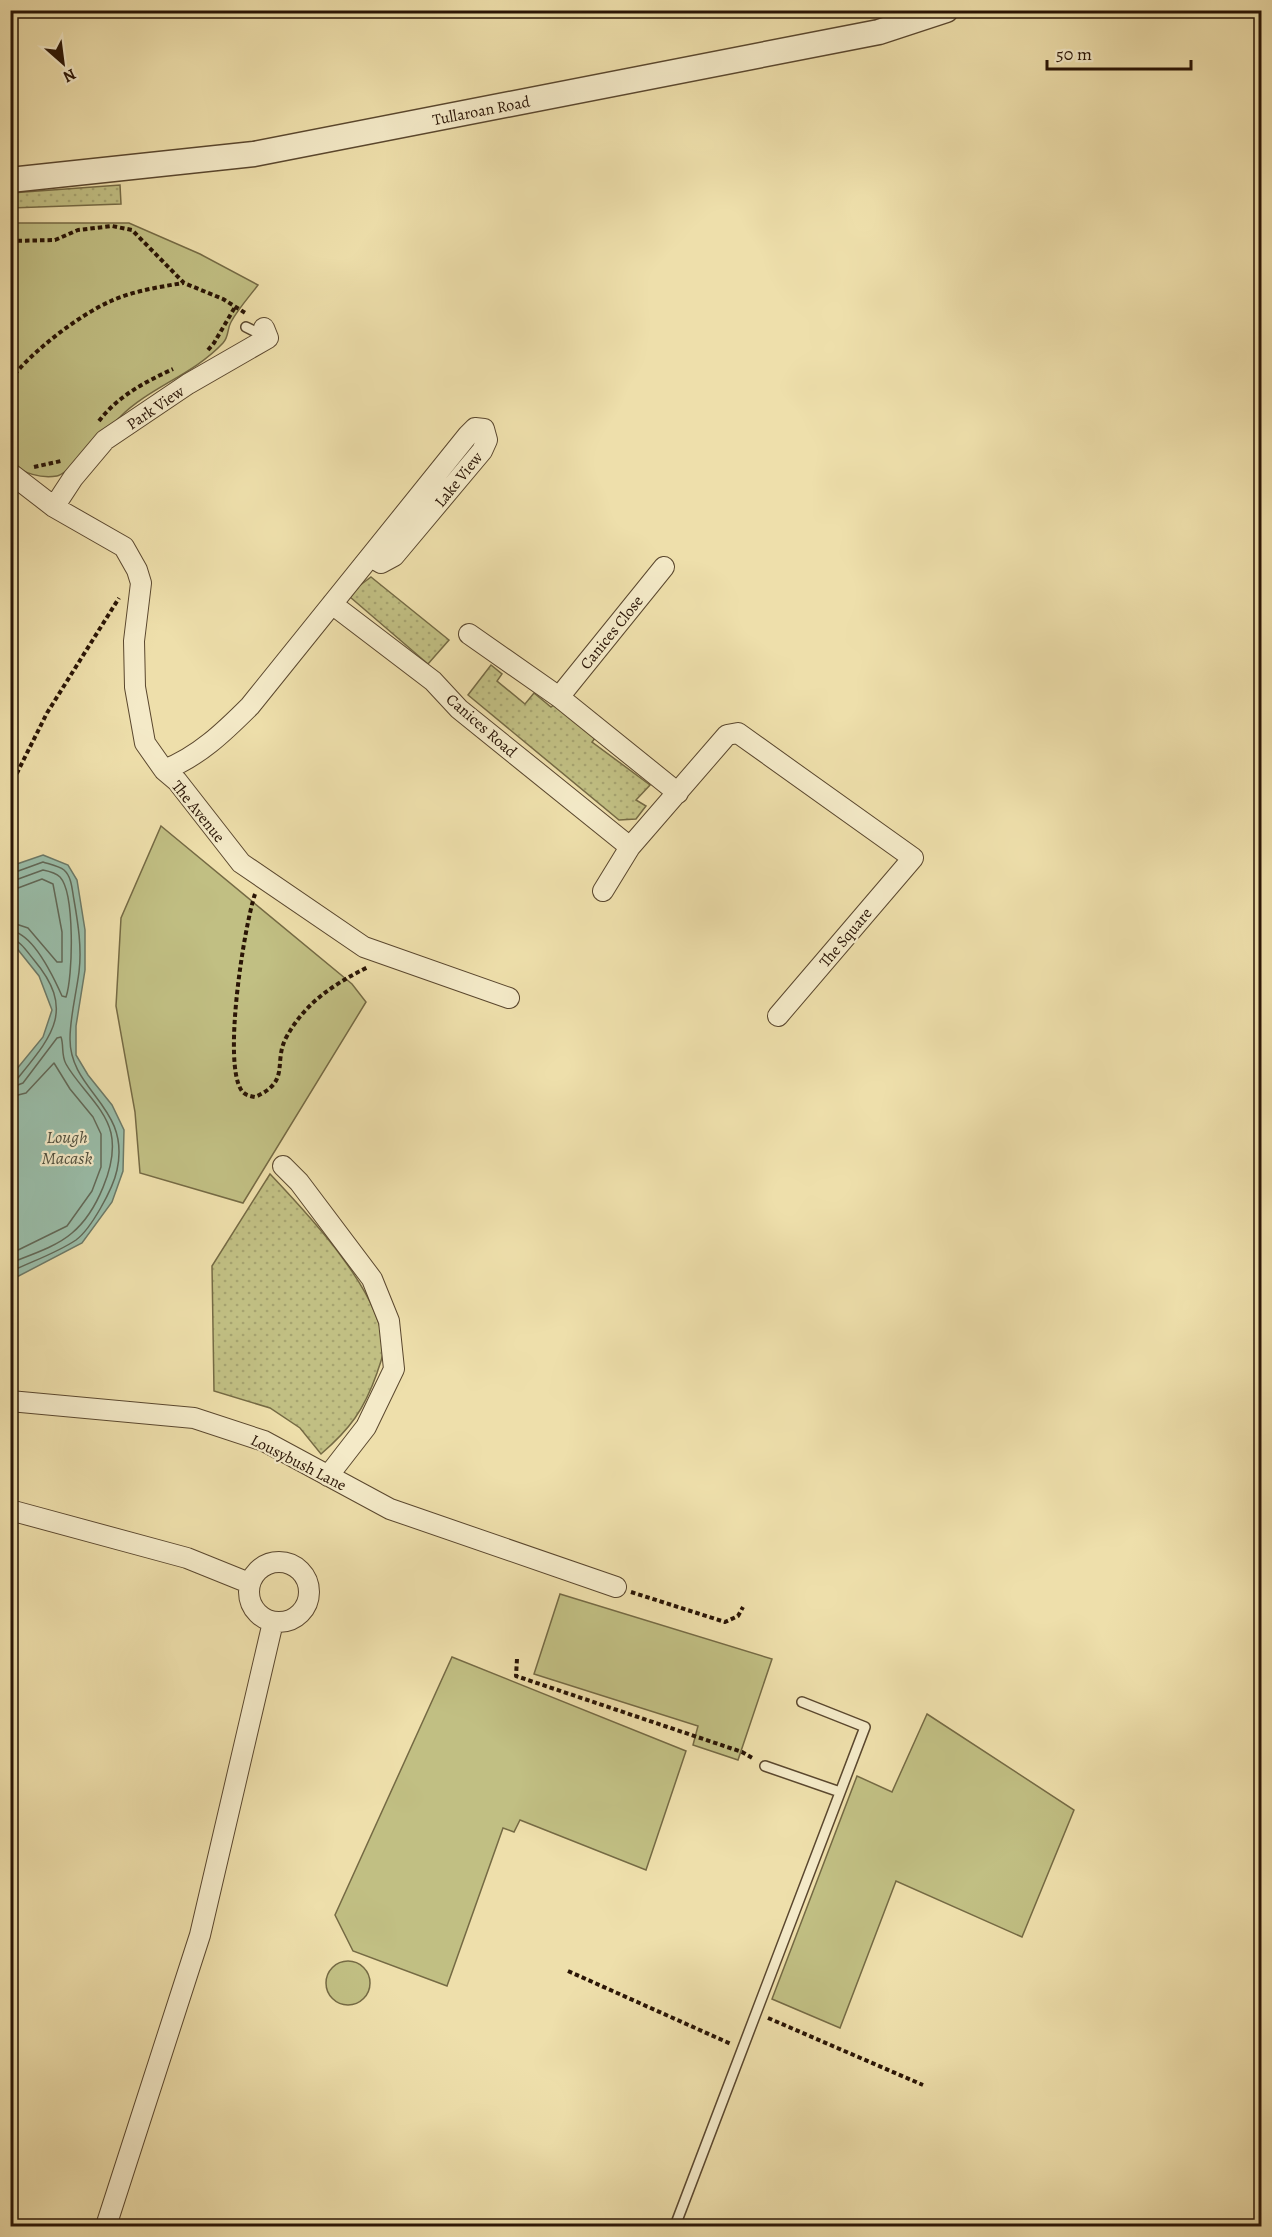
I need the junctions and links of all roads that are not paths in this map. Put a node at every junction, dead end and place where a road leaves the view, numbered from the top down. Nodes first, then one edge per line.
1 (946, 10) edge
2 (10, 180) edge
3 (259, 331) road end
4 (10, 473) edge
5 (54, 507) junction
6 (371, 557) junction
7 (664, 567) dead end
8 (332, 604) junction
9 (469, 634) dead end
10 (560, 697) junction
11 (164, 770) junction
12 (678, 793) junction
13 (630, 847) junction
14 (603, 891) dead end
15 (509, 998) dead end
16 (778, 1016) dead end
17 (283, 1166) dead end
18 (10, 1401) edge
19 (328, 1476) junction
20 (10, 1510) edge
21 (249, 1583) junction
22 (616, 1587) road end
23 (273, 1622) junction
24 (802, 1702) dead end
25 (765, 1766) road end
26 (840, 1792) junction
27 (106, 2226) edge
28 (675, 2226) edge

1 - 2 street, Tullaroan Road
3 - 5 street, Park View
4 - 5 street
5 - 11 street, The Avenue
6 - 6 street, Lake View
6 - 8 street, Lake View
7 - 10 street, Canices Close
8 - 11 street, Lake View
8 - 13 street, Canices Road
9 - 10 street
10 - 12 street
11 - 15 street, The Avenue
12 - 13 street
12 - 16 street, The Square
13 - 14 street
17 - 19 street
18 - 19 street, Lousybush Lane
19 - 22 street, Lousybush Lane
20 - 21 street
21 - 23 street
21 - 23 street
23 - 27 street
24 - 26 lane
25 - 26 lane
26 - 28 lane

